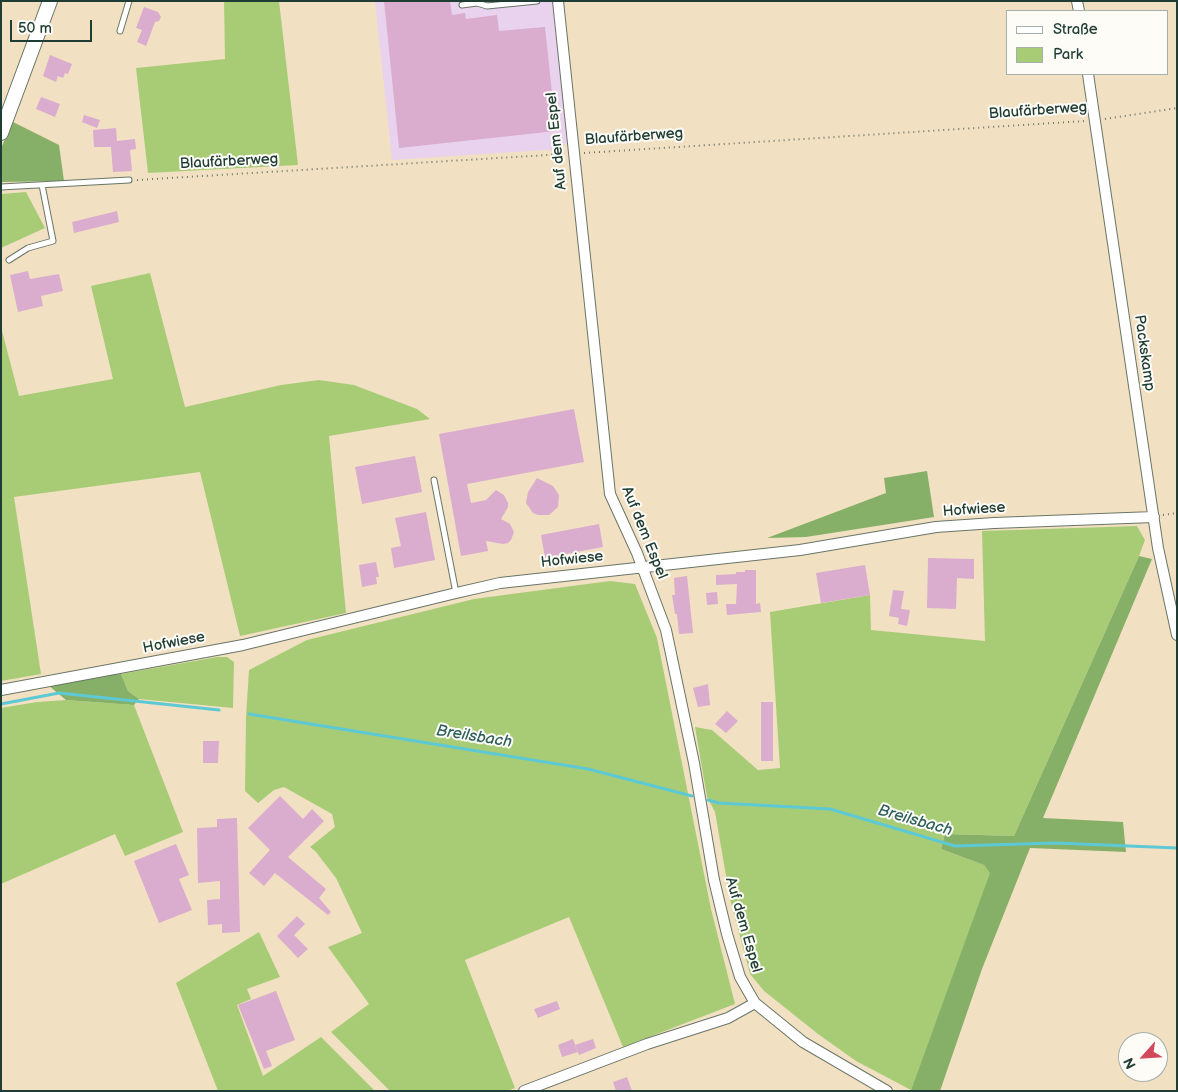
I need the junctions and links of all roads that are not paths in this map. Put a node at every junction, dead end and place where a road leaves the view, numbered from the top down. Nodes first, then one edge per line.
1 (50, 1) edge
2 (129, 1) edge
3 (538, 1) edge
4 (558, 1) edge
5 (462, 5) dead end
6 (120, 31) dead end
7 (1088, 75) edge
8 (1, 133) edge
9 (129, 180) road end
10 (42, 185) junction
11 (1, 188) edge
12 (9, 260) dead end
13 (434, 480) dead end
14 (1154, 517) junction
15 (643, 568) junction
16 (456, 593) junction
17 (1177, 635) edge
18 (1, 690) edge
19 (755, 1003) junction
20 (524, 1091) edge
21 (887, 1091) edge

1 - 8 street
2 - 6 lane
3 - 5 lane
4 - 15 street, Auf dem Espel
7 - 14 street, Packskamp
9 - 10 lane
10 - 11 lane
10 - 12 lane
13 - 16 lane
14 - 15 street, Hofwiese
14 - 17 street, Packskamp
15 - 16 street, Hofwiese
15 - 19 street, Auf dem Espel
16 - 18 street, Hofwiese
19 - 20 street
19 - 21 street, Auf dem Espel

